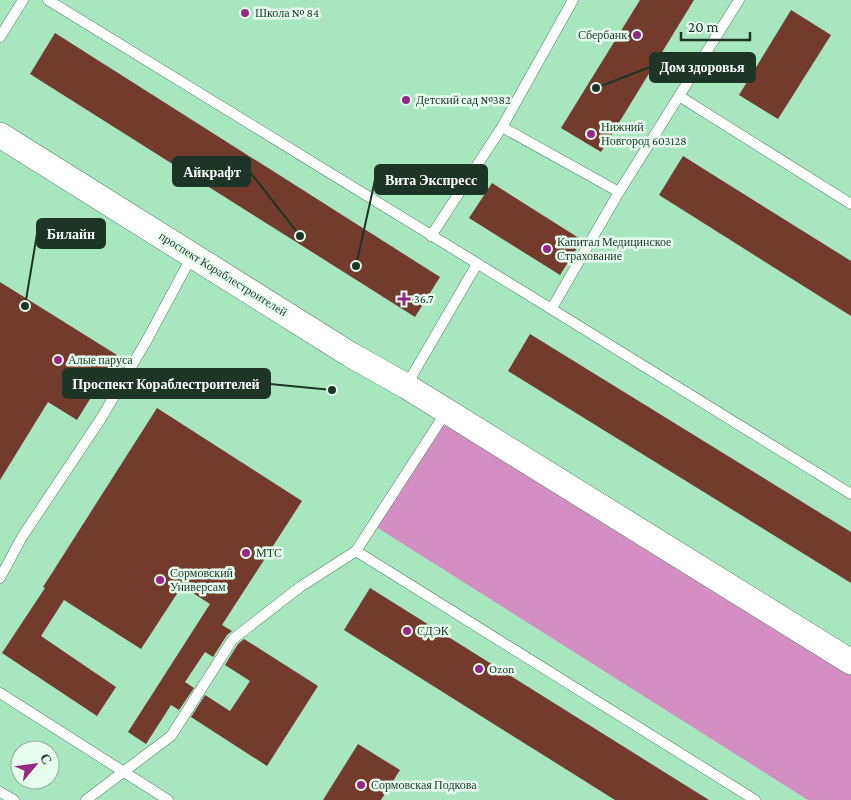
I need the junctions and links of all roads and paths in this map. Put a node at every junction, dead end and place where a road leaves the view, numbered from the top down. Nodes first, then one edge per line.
1 (23, 0) edge
2 (48, 0) edge
3 (573, 0) edge
4 (739, 0) edge
5 (0, 37) edge
6 (679, 96) junction
7 (502, 127) junction
8 (0, 135) edge
9 (619, 192) junction
10 (851, 204) edge
11 (431, 236) junction
12 (192, 255) junction
13 (477, 264) junction
14 (552, 308) junction
15 (406, 386) junction
16 (446, 412) junction
17 (851, 494) edge
18 (356, 551) junction
19 (0, 578) edge
20 (851, 662) edge
21 (0, 693) edge
22 (123, 772) junction
23 (0, 792) edge
24 (14, 800) edge
25 (86, 800) edge
26 (168, 800) edge
27 (755, 800) edge

1 - 5 lane
2 - 11 lane
3 - 7 lane
4 - 6 lane
6 - 9 lane
6 - 10 lane
7 - 9 lane
7 - 11 lane
8 - 12 street, проспект Кораблестроителей
9 - 14 lane
11 - 13 lane
12 - 15 street, проспект Кораблестроителей
12 - 19 lane
13 - 14 lane
13 - 15 lane
14 - 17 lane
15 - 16 street, проспект Кораблестроителей
16 - 18 lane
16 - 20 street, проспект Кораблестроителей
18 - 22 lane
18 - 27 lane
21 - 22 lane
22 - 25 lane
22 - 26 lane
23 - 24 lane

